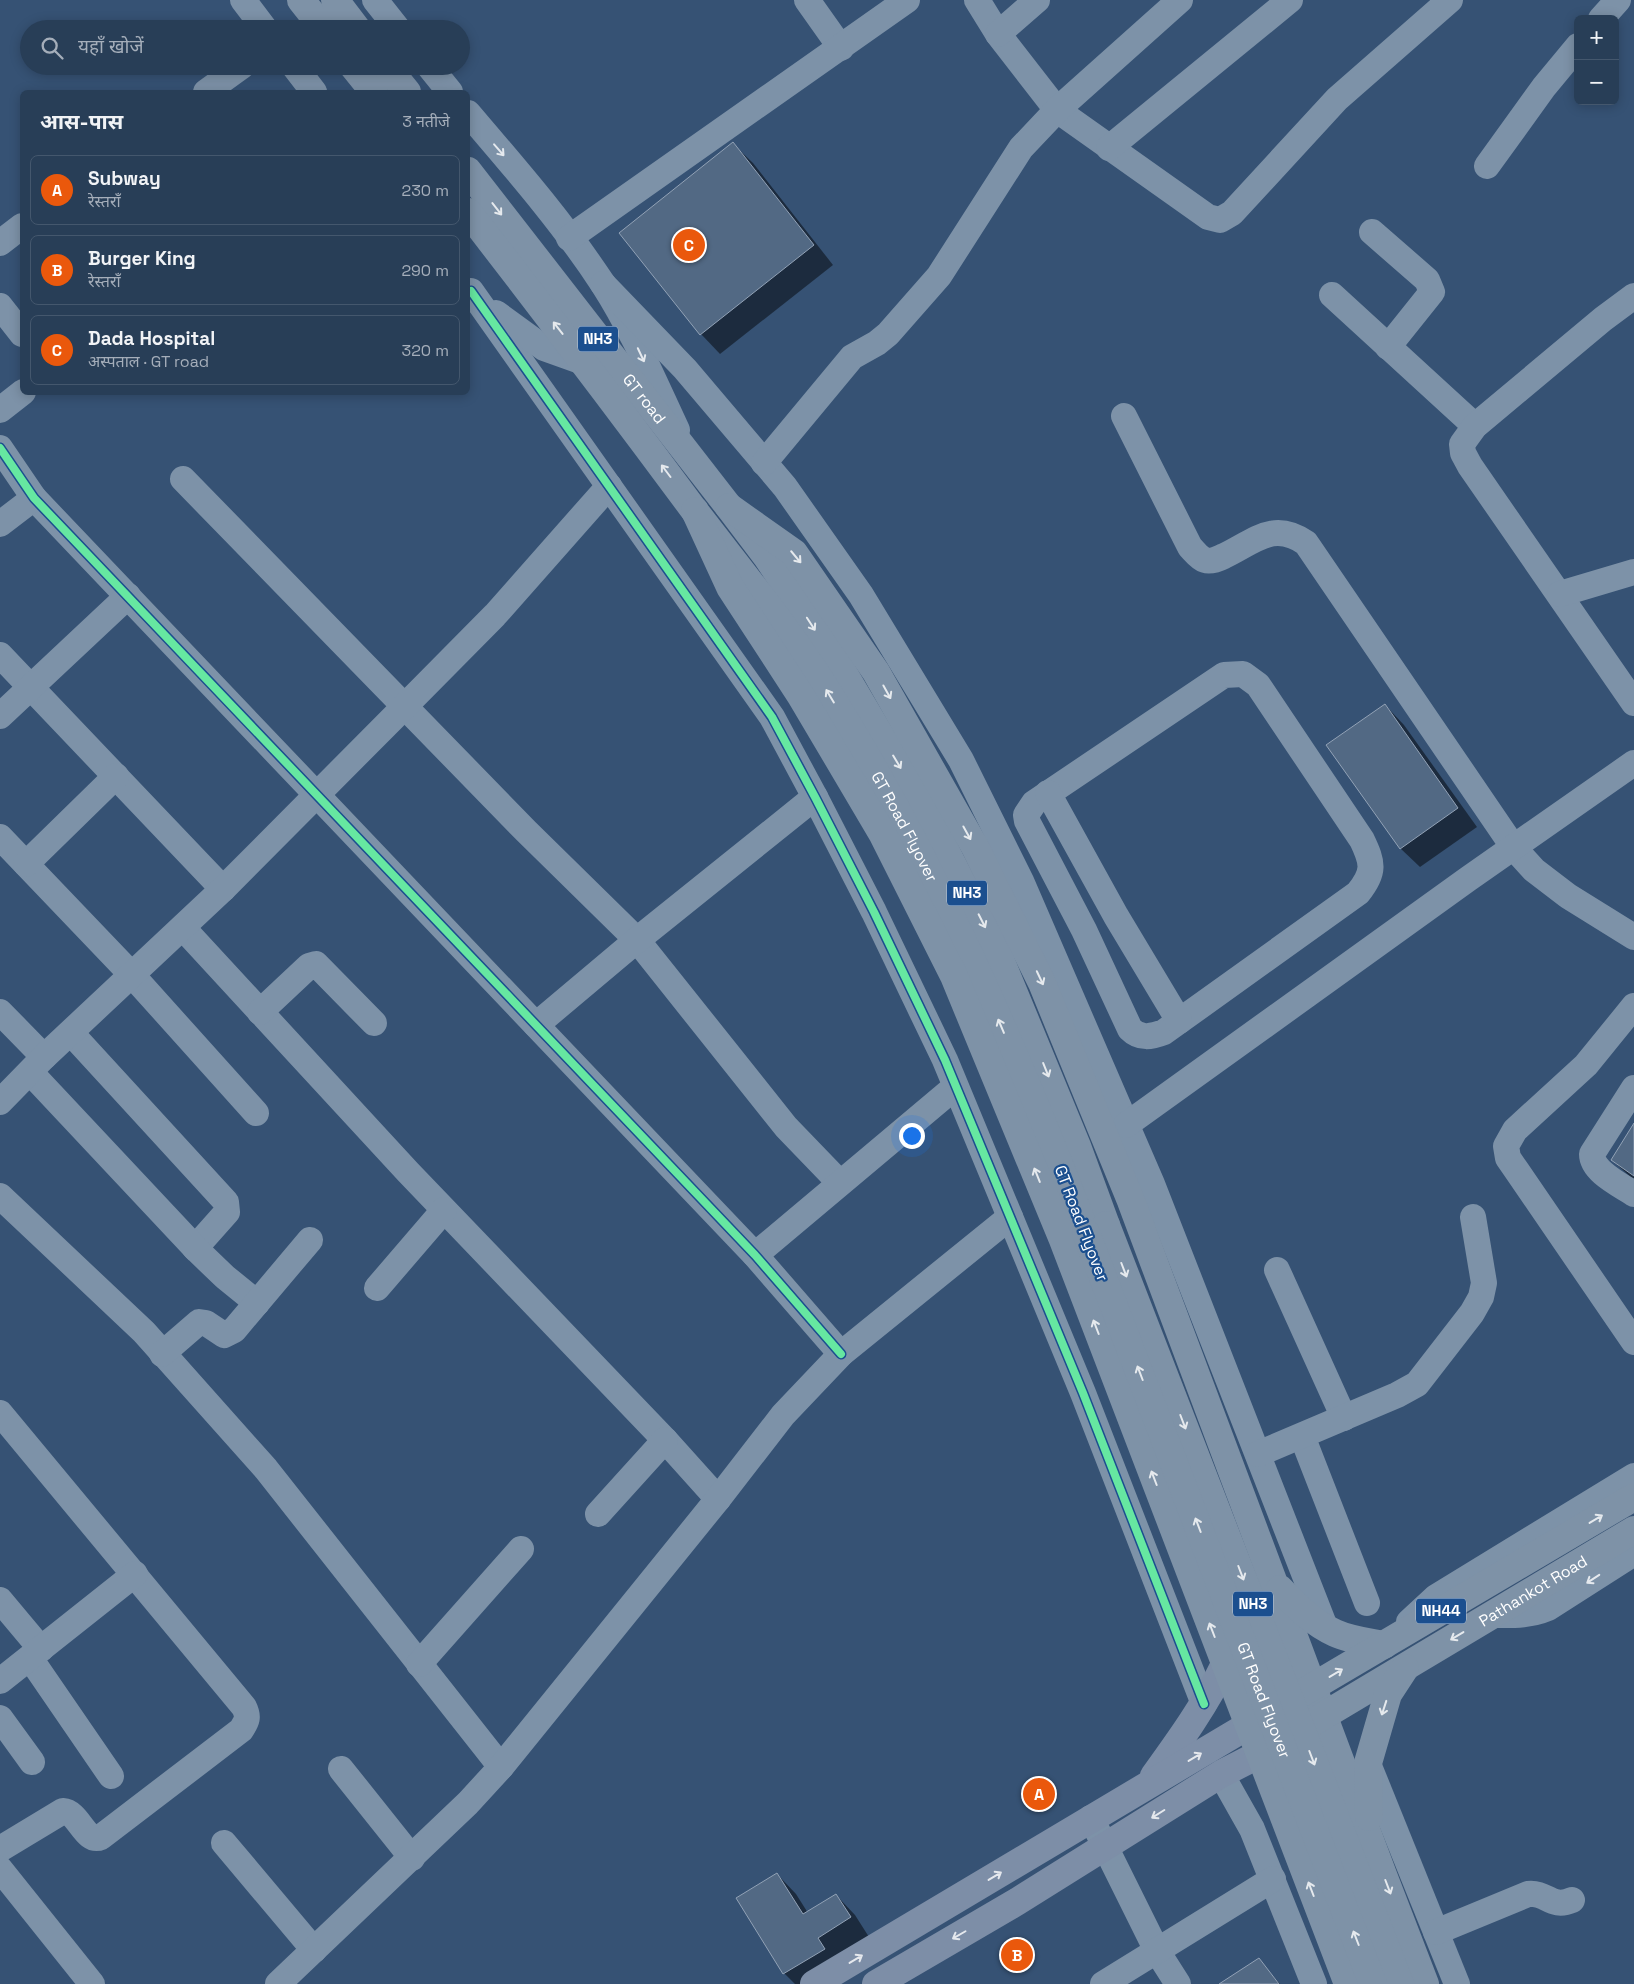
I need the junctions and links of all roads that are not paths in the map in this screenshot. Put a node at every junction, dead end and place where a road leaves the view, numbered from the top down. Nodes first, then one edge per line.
1 (243, 0) edge
2 (301, 0) edge
3 (335, 0) edge
4 (375, 0) edge
5 (807, 0) edge
6 (907, 0) edge
7 (977, 0) edge
8 (1037, 0) edge
9 (1180, 0) edge
10 (1290, 0) edge
11 (1450, 0) edge
12 (1618, 0) edge
13 (1605, 15) edge
14 (258, 20) edge
15 (317, 20) edge
16 (350, 20) edge
17 (391, 20) edge
18 (998, 34) junction
19 (841, 48) junction
20 (1574, 51) edge
21 (230, 75) edge
22 (301, 75) edge
23 (360, 75) edge
24 (393, 75) edge
25 (436, 75) edge
26 (209, 90) edge
27 (312, 90) edge
28 (372, 90) edge
29 (405, 90) edge
30 (448, 90) edge
31 (1057, 110) junction
32 (470, 115) edge
33 (1109, 148) junction
34 (1487, 166) dead end
35 (470, 174) edge
36 (470, 215) edge
37 (20, 227) edge
38 (1372, 232) dead end
39 (569, 238) junction
40 (0, 242) edge
41 (603, 284) junction
42 (470, 290) edge
43 (470, 290) edge
44 (1332, 295) dead end
45 (1634, 296) edge
46 (0, 306) edge
47 (20, 331) edge
48 (1388, 347) junction
49 (586, 363) junction
50 (20, 394) edge
51 (0, 410) edge
52 (1124, 416) dead end
53 (1475, 426) junction
54 (0, 448) edge
55 (689, 455) junction
56 (764, 463) junction
57 (183, 479) dead end
58 (609, 486) junction
59 (34, 498) junction
60 (730, 507) junction
61 (695, 511) junction
62 (0, 524) edge
63 (1634, 572) edge
64 (1560, 594) junction
65 (128, 596) junction
66 (0, 655) edge
67 (32, 688) junction
68 (1634, 703) edge
69 (404, 707) junction
70 (0, 716) edge
71 (1634, 764) edge
72 (116, 776) junction
73 (1048, 793) junction
74 (317, 794) junction
75 (814, 797) junction
76 (0, 837) edge
77 (1514, 848) junction
78 (26, 864) junction
79 (223, 889) junction
80 (1116, 916) junction
81 (183, 928) junction
82 (1084, 930) junction
83 (1634, 937) edge
84 (637, 940) junction
85 (1049, 946) junction
86 (132, 975) junction
87 (1634, 1006) edge
88 (0, 1012) edge
89 (260, 1012) junction
90 (1179, 1020) junction
91 (374, 1023) dead end
92 (536, 1024) junction
93 (71, 1033) junction
94 (37, 1065) junction
95 (955, 1087) junction
96 (1634, 1088) edge
97 (0, 1102) edge
98 (256, 1113) dead end
99 (1126, 1124) junction
100 (840, 1183) junction
101 (1634, 1194) edge
102 (0, 1196) edge
103 (444, 1210) junction
104 (1473, 1216) dead end
105 (1010, 1217) junction
106 (1096, 1229) junction
107 (310, 1240) dead end
108 (195, 1248) junction
109 (755, 1255) junction
110 (1276, 1270) dead end
111 (377, 1288) dead end
112 (257, 1303) junction
113 (1634, 1342) edge
114 (162, 1354) junction
115 (842, 1354) junction
116 (0, 1413) edge
117 (1344, 1418) junction
118 (1302, 1436) junction
119 (665, 1440) junction
120 (1258, 1454) junction
121 (1634, 1476) edge
122 (1634, 1497) edge
123 (718, 1499) junction
124 (598, 1514) dead end
125 (1634, 1530) edge
126 (521, 1549) dead end
127 (1634, 1553) edge
128 (135, 1574) junction
129 (1274, 1583) junction
130 (0, 1600) edge
131 (1367, 1603) dead end
132 (1493, 1614) junction
133 (1325, 1627) junction
134 (1384, 1644) junction
135 (35, 1653) junction
136 (420, 1664) junction
137 (1225, 1664) junction
138 (1408, 1665) junction
139 (0, 1681) edge
140 (1313, 1687) junction
141 (1204, 1704) junction
142 (1324, 1716) junction
143 (0, 1718) edge
144 (1249, 1725) junction
145 (1260, 1754) junction
146 (32, 1762) dead end
147 (1368, 1763) junction
148 (501, 1767) junction
149 (341, 1769) dead end
150 (1221, 1774) junction
151 (111, 1776) dead end
152 (1147, 1785) junction
153 (1091, 1818) junction
154 (1370, 1841) junction
155 (224, 1843) dead end
156 (1106, 1847) junction
157 (0, 1849) edge
158 (412, 1858) junction
159 (0, 1869) edge
160 (1273, 1879) junction
161 (1572, 1900) dead end
162 (1436, 1932) junction
163 (887, 1940) junction
164 (314, 1950) junction
165 (1157, 1951) junction
166 (904, 1968) junction
167 (92, 1984) edge
168 (278, 1984) edge
169 (814, 1984) edge
170 (876, 1984) edge
171 (1103, 1984) edge
172 (1178, 1984) edge
173 (1314, 1984) edge
174 (1348, 1984) edge
175 (1373, 1984) edge
176 (1400, 1984) edge
177 (1425, 1984) edge
178 (1457, 1984) edge

1 - 14 street
2 - 15 highway
3 - 16 highway
4 - 17 street
5 - 19 street
6 - 19 street
7 - 18 street
8 - 18 street
9 - 31 street
10 - 33 street
11 - 33 street
12 - 13 street
18 - 31 street
19 - 39 street
20 - 34 street
21 - 26 street
22 - 27 street
23 - 28 highway
24 - 29 highway
25 - 30 street
31 - 33 street
31 - 56 street
32 -> 39 street
35 -> 55 highway, GT road / NH3
49 -> 36 highway, GT road / NH3
37 - 40 street
38 - 48 street
39 - 41 street
41 -> 55 street
41 - 56 street
42 - 49 street
43 - 58 street
44 - 48 street
45 - 53 street
46 - 47 street
48 - 53 street
61 -> 49 highway, GT road / NH3
50 - 51 street
52 - 77 street
53 - 64 street
54 - 59 street
55 - 60 highway, GT road / NH3
56 - 85 street
57 - 69 street
58 - 69 street
58 - 75 street
59 - 62 street
59 - 65 street
60 -> 106 highway, GT Road Flyover / NH3
60 -> 129 highway
106 -> 61 highway, GT Road Flyover / NH3
137 -> 61 highway
63 - 64 street
64 - 68 street
65 - 67 street
65 - 74 street
66 - 67 street
67 - 70 street
67 - 72 street
69 - 74 street
69 - 84 street
71 - 77 street
72 - 78 street
72 - 79 street
73 - 80 street
73 - 82 street
73 - 90 street
74 - 79 street
74 - 92 street
75 - 84 street
75 - 95 street
76 - 78 street
77 - 83 street
77 - 99 street
78 - 86 street
79 - 81 street
80 - 82 street
80 - 90 street
81 - 86 street
81 - 89 street
82 - 85 street
82 - 90 street
84 - 92 street
84 - 100 street
85 - 99 street
86 - 93 street
86 - 98 street
87 - 113 street
88 - 94 street
89 - 91 street
89 - 103 street
92 - 109 street
93 - 94 street
93 - 108 street
94 - 97 street
94 - 108 street
95 - 100 street
95 - 105 street
96 - 101 street
99 - 120 street
100 - 109 street
102 - 114 street
103 - 111 street
103 - 119 street
104 - 117 street
105 - 115 street
105 - 141 street
175 -> 106 highway, GT Road Flyover / NH3, bridge
106 -> 176 highway, GT Road Flyover / NH3, bridge
107 - 112 street
108 - 112 street
109 - 115 street
110 - 117 street
112 - 114 street
114 - 136 street
115 - 123 street
116 - 128 street
117 - 118 street
118 - 120 street
118 - 131 street
119 - 123 street
119 - 124 street
120 - 133 street
121 - 134 street
134 -> 122 highway, NH44
123 - 148 street
125 - 132 highway, Pathankot Road / NH44
126 - 136 street
127 -> 132 street
128 - 135 street
128 - 157 street
129 - 133 highway
129 - 140 highway
130 - 135 street
132 -> 138 highway, Pathankot Road / NH44
133 - 134 highway
140 -> 134 highway, NH44
135 - 139 street
135 - 151 street
136 - 148 street
137 - 141 main road
137 - 144 highway
138 - 142 highway, NH44
138 -> 147 highway, NH44
140 - 142 highway
140 - 144 highway, NH44
141 - 152 main road
142 - 145 highway, NH44
142 - 154 highway
143 - 146 street
144 - 145 highway
152 -> 144 main road
145 - 150 main road
174 -> 145 highway
147 - 154 highway, NH44
147 - 162 street
148 - 158 street
149 - 158 street
150 -> 156 main road
150 - 160 street
152 - 153 main road
153 - 156 street
163 -> 153 main road
154 -> 177 highway, NH44
155 - 164 street
156 - 165 street
156 -> 166 main road
158 - 164 street
159 - 167 street
160 - 165 street
160 - 173 street
161 - 162 street
162 - 178 street
163 - 166 main road
169 -> 163 main road
164 - 168 street
165 - 171 street
165 - 172 street
166 - 170 main road

